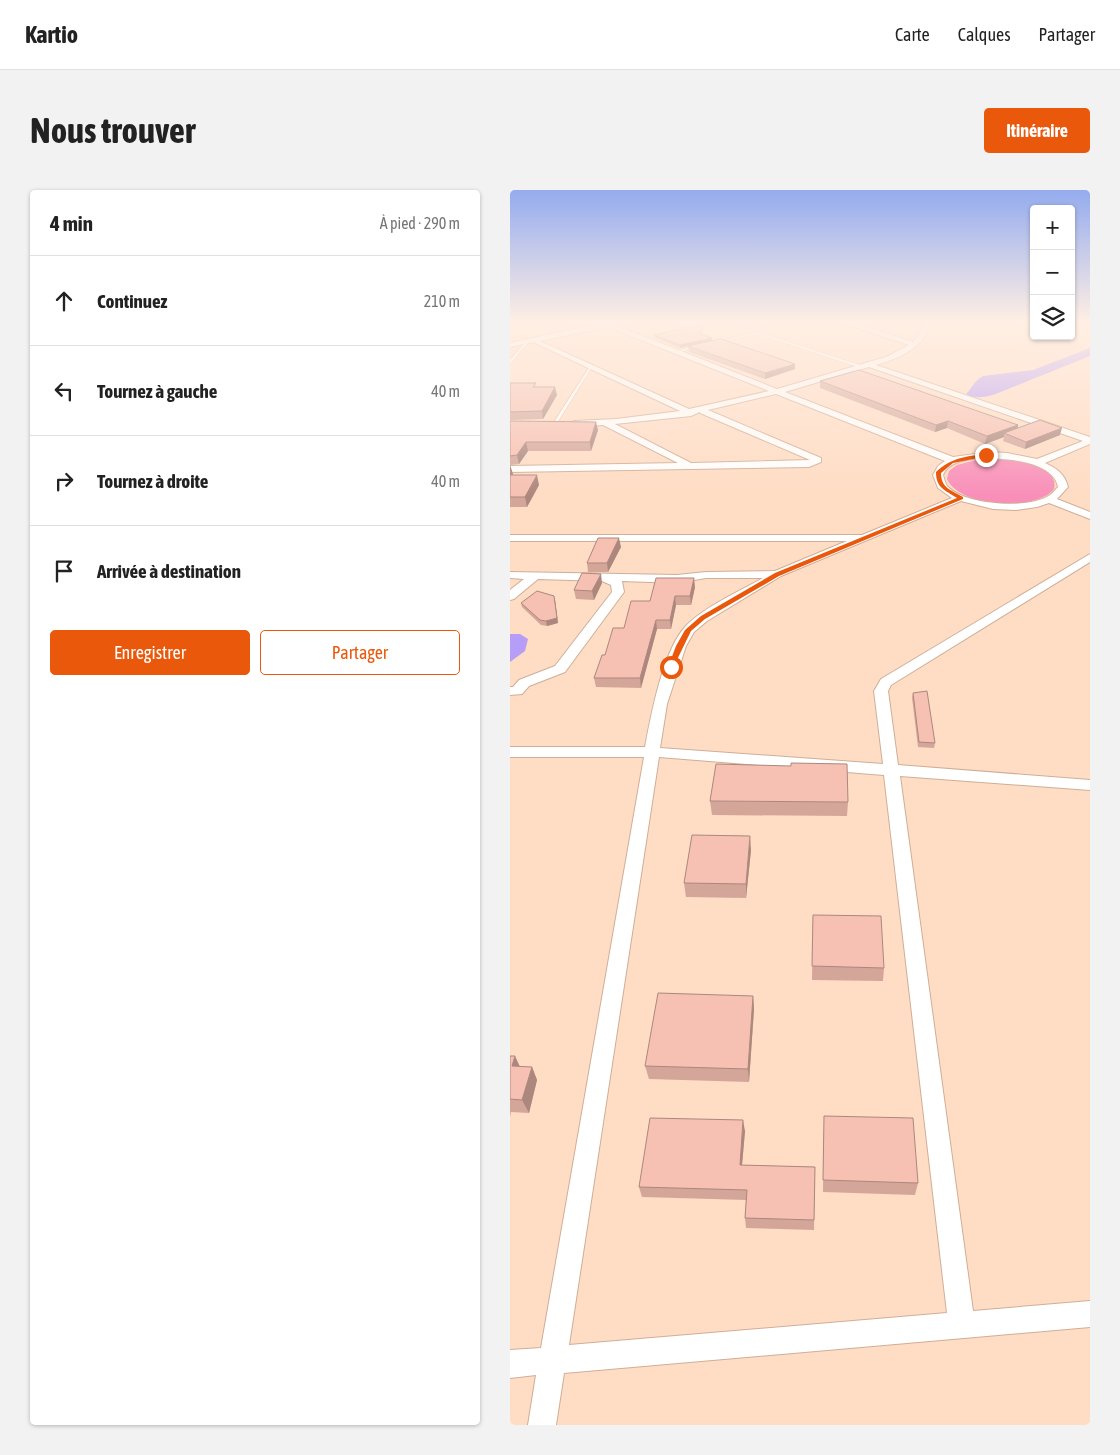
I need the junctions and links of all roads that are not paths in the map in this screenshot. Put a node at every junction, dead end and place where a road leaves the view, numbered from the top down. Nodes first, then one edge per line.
1 (581, 381) edge
2 (620, 381) edge
3 (749, 381) edge
4 (816, 381) edge
5 (907, 381) edge
6 (778, 392) junction
7 (703, 411) junction
8 (692, 413) junction
9 (606, 423) junction
10 (550, 425) joint
11 (1088, 443) edge
12 (954, 461) junction
13 (1036, 463) junction
14 (690, 466) junction
15 (510, 469) edge
16 (961, 498) junction
17 (1050, 500) junction
18 (1090, 516) edge
19 (510, 538) edge
20 (870, 538) junction
21 (1090, 557) edge
22 (777, 574) junction
23 (510, 575) edge
24 (536, 575) junction
25 (607, 579) junction
26 (677, 579) junction
27 (758, 585) junction
28 (510, 596) edge
29 (510, 691) edge
30 (510, 752) edge
31 (653, 752) junction
32 (890, 770) junction
33 (1090, 785) edge
34 (1090, 1314) edge
35 (962, 1325) junction
36 (552, 1361) junction
37 (510, 1364) edge
38 (542, 1425) edge

1 - 10 lane
2 - 8 street
3 - 6 street
4 - 6 street
5 - 11 street
6 - 7 street
6 - 12 street
7 - 8 street
7 - 14 street
8 - 9 street
9 - 10 street
9 - 14 street
11 - 13 street
12 - 13 street
12 - 16 street
13 - 17 street
14 - 15 street
16 - 17 street
16 - 20 street
17 - 18 street
19 - 20 street
20 - 22 street
21 - 32 street
22 - 26 street
22 - 27 street
23 - 24 street
24 - 25 street
24 - 28 street
25 - 26 street
25 - 29 street
26 - 27 street
27 - 31 street
30 - 31 street
31 - 32 street
31 - 36 street
32 - 33 street
32 - 35 street
34 - 35 street
35 - 36 street
36 - 37 street
36 - 38 street

